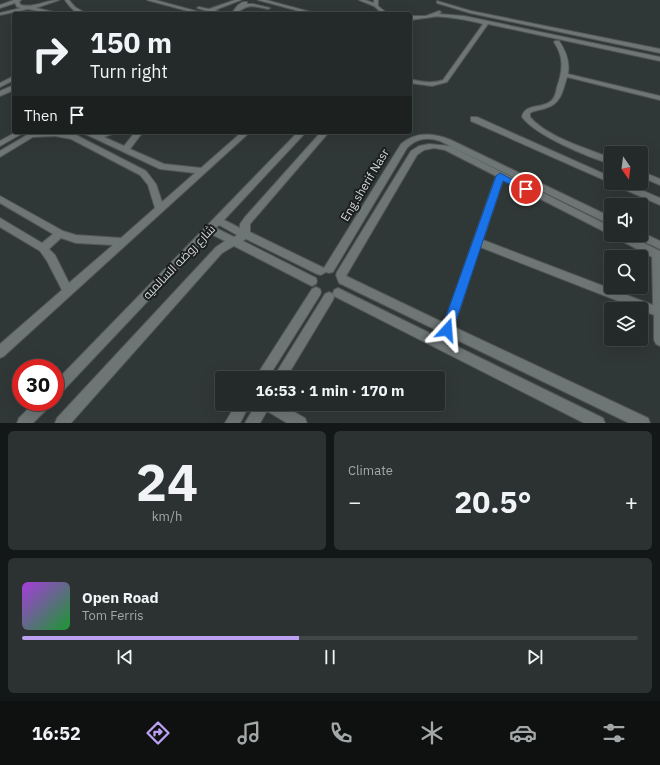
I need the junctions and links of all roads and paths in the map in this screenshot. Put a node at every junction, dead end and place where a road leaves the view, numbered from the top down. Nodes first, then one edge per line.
1 (57, 0) edge
2 (67, 0) edge
3 (149, 0) edge
4 (167, 0) edge
5 (239, 0) edge
6 (250, 0) edge
7 (260, 0) edge
8 (361, 0) edge
9 (18, 1) edge
10 (438, 1) edge
11 (270, 4) junction
12 (376, 4) edge
13 (240, 6) junction
14 (0, 7) edge
15 (264, 7) junction
16 (29, 8) junction
17 (209, 10) junction
18 (50, 12) edge
19 (81, 12) edge
20 (197, 12) edge
21 (216, 12) edge
22 (235, 12) edge
23 (284, 12) edge
24 (307, 12) edge
25 (384, 12) edge
26 (0, 14) edge
27 (434, 15) junction
28 (484, 15) junction
29 (427, 17) junction
30 (412, 18) edge
31 (478, 21) junction
32 (486, 22) junction
33 (412, 24) edge
34 (499, 25) junction
35 (557, 42) junction
36 (660, 50) edge
37 (660, 59) edge
38 (660, 63) edge
39 (566, 75) junction
40 (12, 79) edge
41 (412, 81) edge
42 (0, 84) edge
43 (12, 88) edge
44 (0, 94) edge
45 (660, 98) edge
46 (474, 119) dead end
47 (18, 134) edge
48 (33, 134) edge
49 (55, 134) edge
50 (78, 134) edge
51 (91, 134) edge
52 (106, 134) edge
53 (137, 134) edge
54 (244, 134) edge
55 (300, 134) edge
56 (323, 134) edge
57 (97, 136) junction
58 (73, 137) junction
59 (0, 144) edge
60 (125, 150) junction
61 (0, 154) edge
62 (604, 158) edge
63 (203, 171) junction
64 (500, 176) junction
65 (604, 177) edge
66 (648, 177) edge
67 (660, 182) edge
68 (633, 190) edge
69 (0, 199) edge
70 (660, 202) edge
71 (568, 205) junction
72 (160, 209) junction
73 (604, 218) edge
74 (218, 221) junction
75 (0, 222) edge
76 (604, 227) edge
77 (210, 229) junction
78 (245, 233) junction
79 (60, 234) junction
80 (124, 242) junction
81 (477, 242) junction
82 (635, 242) edge
83 (647, 242) edge
84 (237, 243) junction
85 (42, 248) junction
86 (659, 252) edge
87 (325, 270) junction
88 (342, 277) junction
89 (312, 281) junction
90 (68, 292) junction
91 (316, 292) junction
92 (334, 295) junction
93 (659, 312) edge
94 (447, 330) junction
95 (660, 340) edge
96 (1, 350) edge
97 (265, 371) edge
98 (284, 371) edge
99 (64, 382) edge
100 (35, 411) edge
101 (240, 411) edge
102 (260, 411) edge
103 (279, 411) edge
104 (24, 423) edge
105 (62, 423) edge
106 (232, 423) edge
107 (252, 423) edge
108 (300, 423) edge
109 (598, 423) edge
110 (643, 423) edge

1 - 16 street
2 - 19 street
3 - 20 street
4 - 17 street
5 - 17 street
6 - 13 street
7 - 11 street
8 - 12 street
9 - 14 street
9 - 16 street
10 - 27 street
10 - 28 street
11 - 15 street
11 - 24 street
12 - 25 street
13 - 15 street
13 - 22 street
15 - 23 street
16 - 18 street
16 - 26 street
17 - 21 street
27 - 29 street
27 - 31 street
28 - 31 street
28 - 36 street
29 - 30 street
29 - 33 street
31 - 32 street
32 - 34 street
32 - 41 street
34 - 35 street
34 - 37 street
35 - 38 street
35 - 39 street
39 - 45 street
39 - 62 street
40 - 42 street
43 - 44 street
46 - 65 street
47 - 59 street
48 - 61 street
49 - 58 street
50 - 58 street
51 - 57 street
52 - 57 street
53 - 60 street
54 - 63 street
55 - 74 street, شارع روضه السالميه
56 - 78 street
57 - 60 street
58 - 72 street
60 - 63 street
63 - 72 street
64 - 71 street
64 - 81 street
64 - 88 street
66 - 67 street
68 - 70 street
69 - 79 street
71 - 73 street, Eng.sherif Nasr
71 - 76 street
71 - 87 street, Eng.sherif Nasr
72 - 80 street
74 - 77 street, شارع روضه السالميه
74 - 78 street
75 - 85 street
77 - 84 street
77 - 99 street, شارع روضه السالميه
78 - 84 street
78 - 87 street
79 - 80 street
79 - 85 street
80 - 90 street
81 - 93 street
81 - 94 street
82 - 86 street
83 - 86 street
84 - 89 street
84 - 105 street
85 - 90 street
86 - 93 street
87 - 88 street
87 - 89 street
88 - 92 street
88 - 94 street
89 - 91 street
90 - 96 street
91 - 92 street
91 - 97 street
92 - 98 street
92 - 109 street
93 - 95 street
94 - 110 street
100 - 104 street
101 - 106 street
102 - 107 street
103 - 108 street

